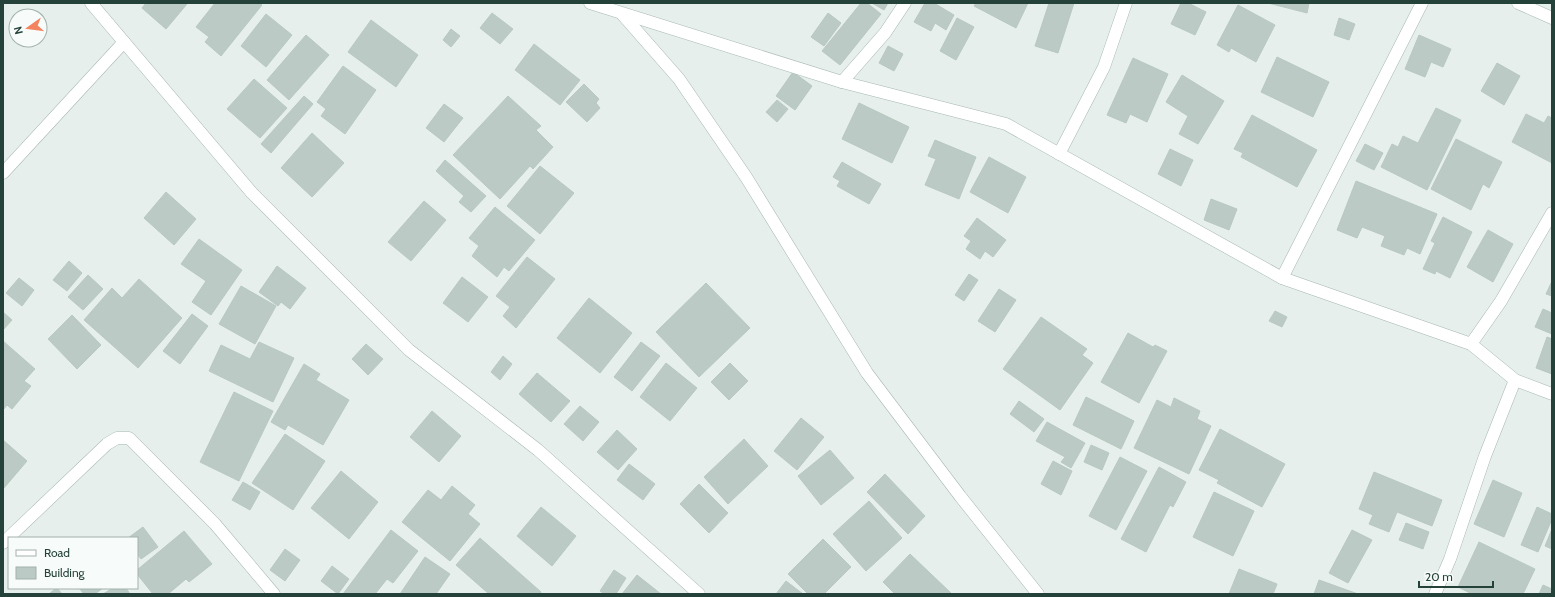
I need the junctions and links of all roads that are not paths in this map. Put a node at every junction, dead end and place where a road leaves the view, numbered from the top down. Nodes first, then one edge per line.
1 (91, 3) edge
2 (590, 3) edge
3 (905, 3) edge
4 (1126, 3) edge
5 (1422, 3) edge
6 (1518, 3) edge
7 (622, 14) junction
8 (1552, 18) edge
9 (124, 42) junction
10 (842, 82) junction
11 (1059, 154) junction
12 (3, 173) edge
13 (1552, 213) edge
14 (1282, 278) junction
15 (1471, 344) junction
16 (1514, 380) junction
17 (1552, 394) edge
18 (9, 537) edge
19 (274, 594) edge
20 (699, 594) edge
21 (1038, 594) edge
22 (1435, 594) edge

1 - 9 street
2 - 7 street
3 - 10 street
4 - 11 street
5 - 14 street
6 - 8 street
7 - 10 street
7 - 21 street
9 - 12 street
9 - 20 street
10 - 11 street
11 - 14 street
13 - 15 street
14 - 15 street
15 - 16 street
16 - 17 street
16 - 22 street
18 - 19 street

